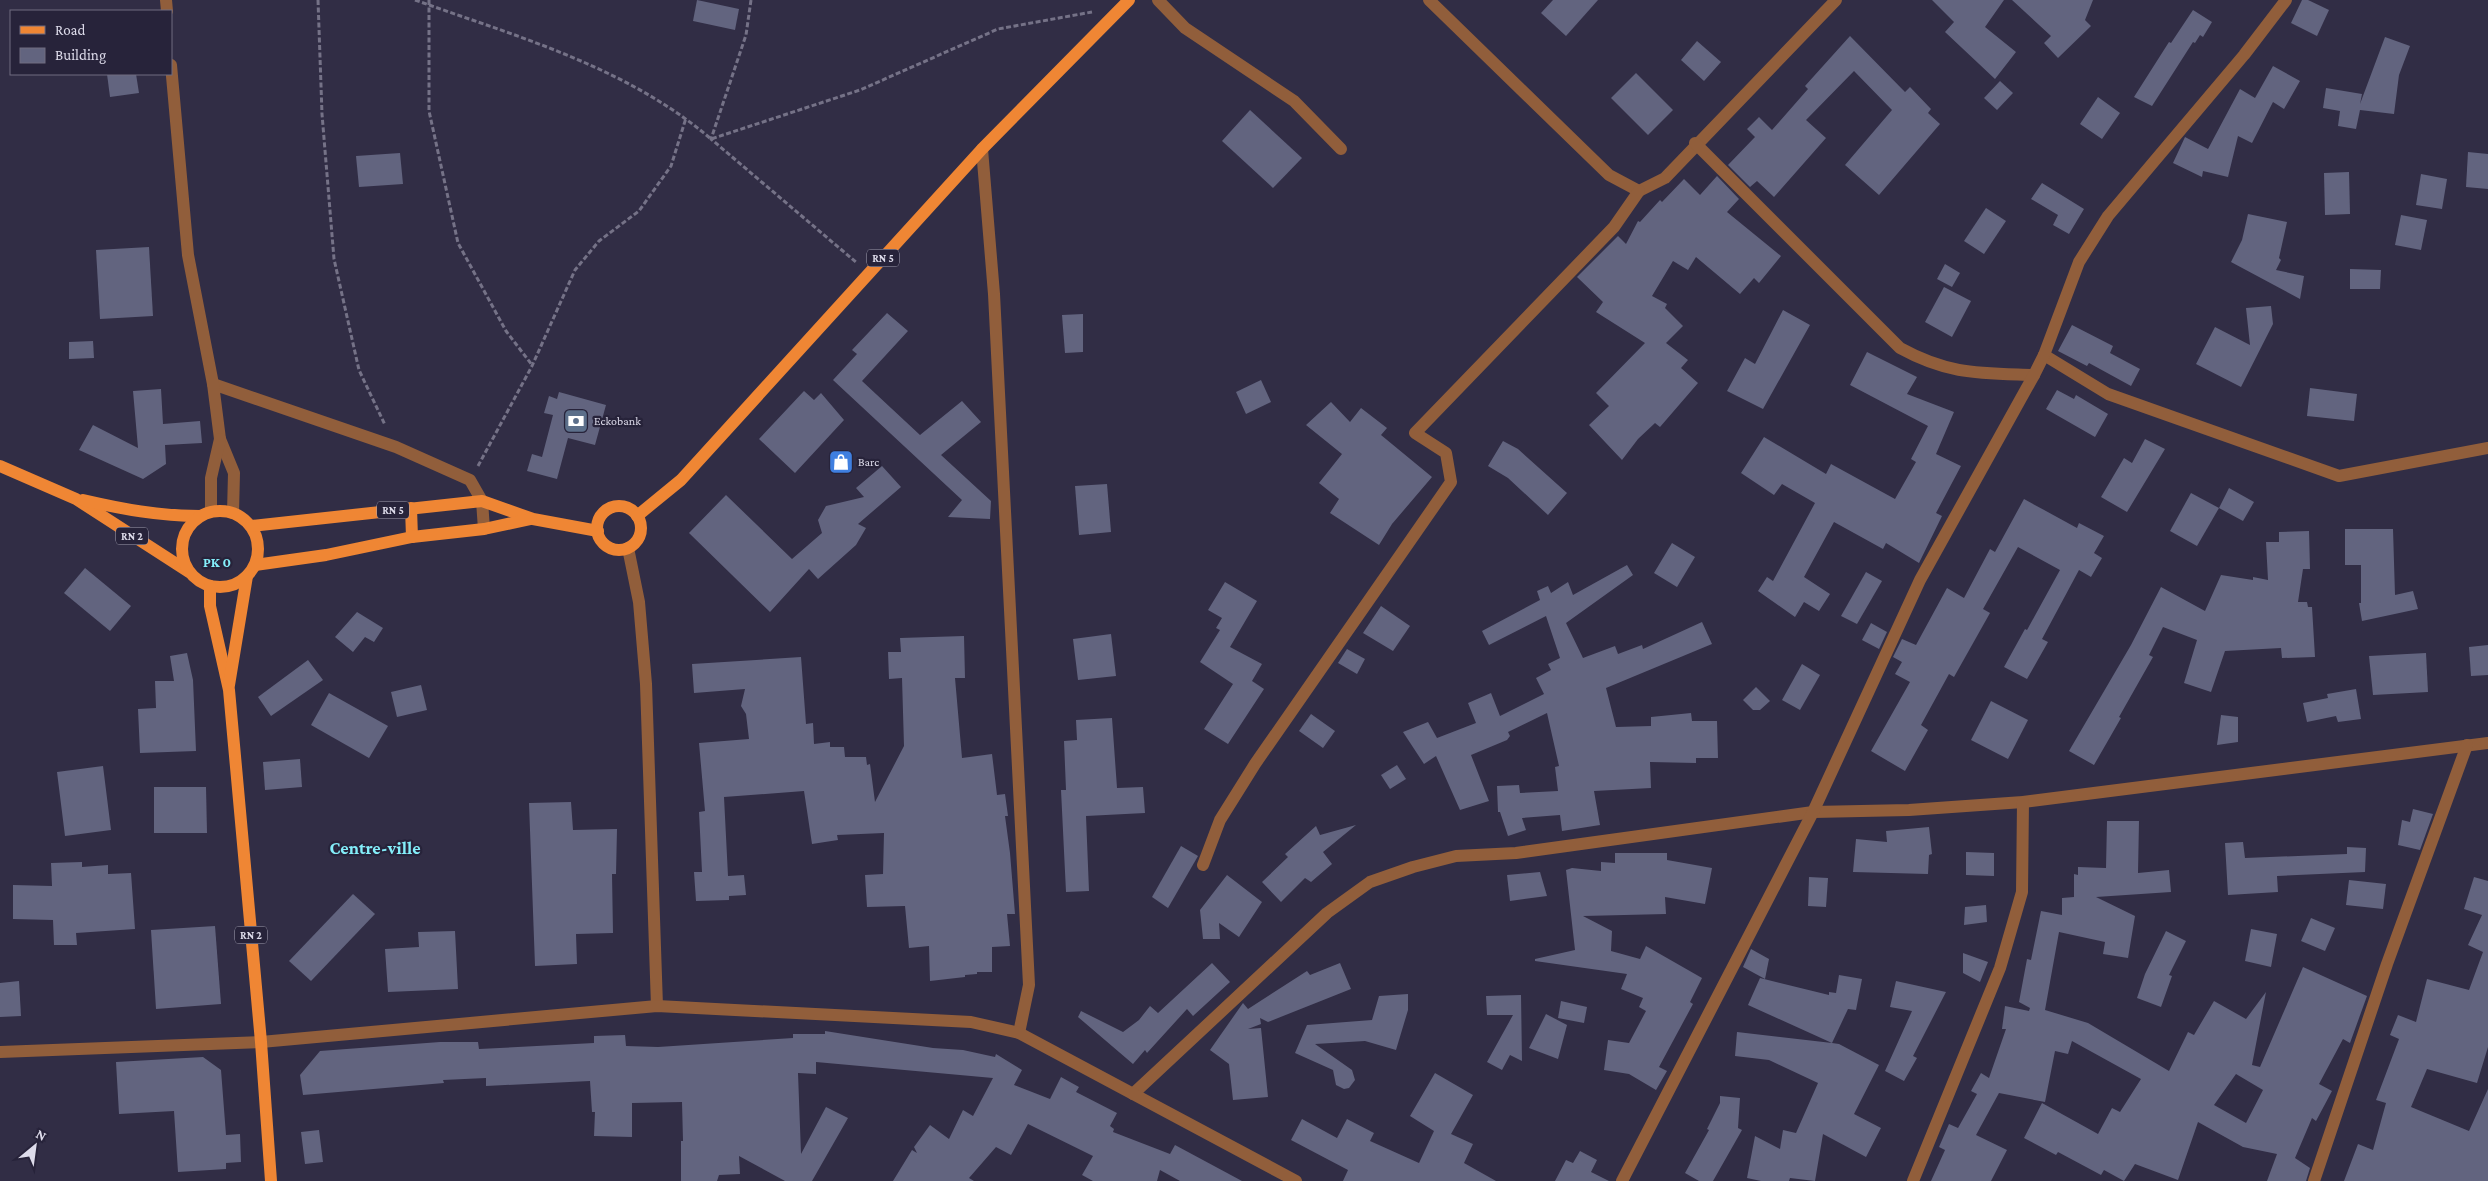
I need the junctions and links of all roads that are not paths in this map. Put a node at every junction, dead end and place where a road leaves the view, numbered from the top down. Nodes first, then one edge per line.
1 (1129, 0) edge
2 (1158, 0) edge
3 (1429, 0) edge
4 (1836, 0) edge
5 (2286, 0) edge
6 (172, 75) edge
7 (1696, 143) junction
8 (982, 149) junction
9 (1341, 149) dead end
10 (1638, 191) junction
11 (2044, 355) junction
12 (2034, 376) junction
13 (213, 384) junction
14 (220, 439) junction
15 (2488, 448) edge
16 (0, 466) edge
17 (76, 498) junction
18 (482, 501) junction
19 (411, 508) junction
20 (233, 513) junction
21 (205, 514) junction
22 (637, 516) junction
23 (533, 519) junction
24 (251, 526) junction
25 (484, 529) junction
26 (598, 531) junction
27 (412, 537) junction
28 (628, 548) junction
29 (255, 565) junction
30 (189, 572) junction
31 (247, 576) junction
32 (210, 586) junction
33 (228, 690) junction
34 (2488, 743) edge
35 (2467, 745) junction
36 (2023, 802) junction
37 (1813, 812) junction
38 (1203, 865) dead end
39 (657, 1006) junction
40 (1019, 1033) junction
41 (261, 1042) junction
42 (0, 1052) edge
43 (1133, 1094) junction
44 (271, 1181) edge
45 (1296, 1181) edge
46 (1622, 1181) edge
47 (1913, 1181) edge
48 (2314, 1181) edge

1 - 8 main road, RN 5
2 - 9 street
3 - 10 street
4 - 7 street
5 - 11 street
6 - 13 street
7 - 10 street
7 - 12 street
8 - 22 main road, RN 5
8 - 40 street
10 - 38 street
11 - 12 street
11 - 15 street
12 - 37 street
13 - 14 street
13 - 18 street
14 - 20 street
14 - 21 street
16 - 17 main road, RN 2
17 - 21 main road, RN 2
17 - 30 main road, RN 2
18 - 19 main road, RN 5
18 - 23 main road, RN 5
18 - 25 street
19 - 24 main road, RN 5
19 - 27 main road
20 - 21 main road
20 - 24 main road
21 - 30 main road
22 - 26 main road
22 - 28 main road
23 - 25 main road, RN 5
23 - 26 main road, RN 5
24 - 29 main road
25 - 27 main road, RN 5
26 - 28 main road
27 - 29 main road, RN 5
28 - 39 street
29 - 31 main road
30 - 32 main road
31 - 32 main road
31 - 33 main road, RN 2
32 - 33 main road, RN 2
33 - 41 main road, RN 2
34 - 35 street
35 - 36 street
35 - 48 street
36 - 37 street
36 - 47 street
37 - 43 street
37 - 46 street
39 - 40 street
39 - 41 street
40 - 43 street
41 - 42 street
41 - 44 main road, RN 2
43 - 45 street

